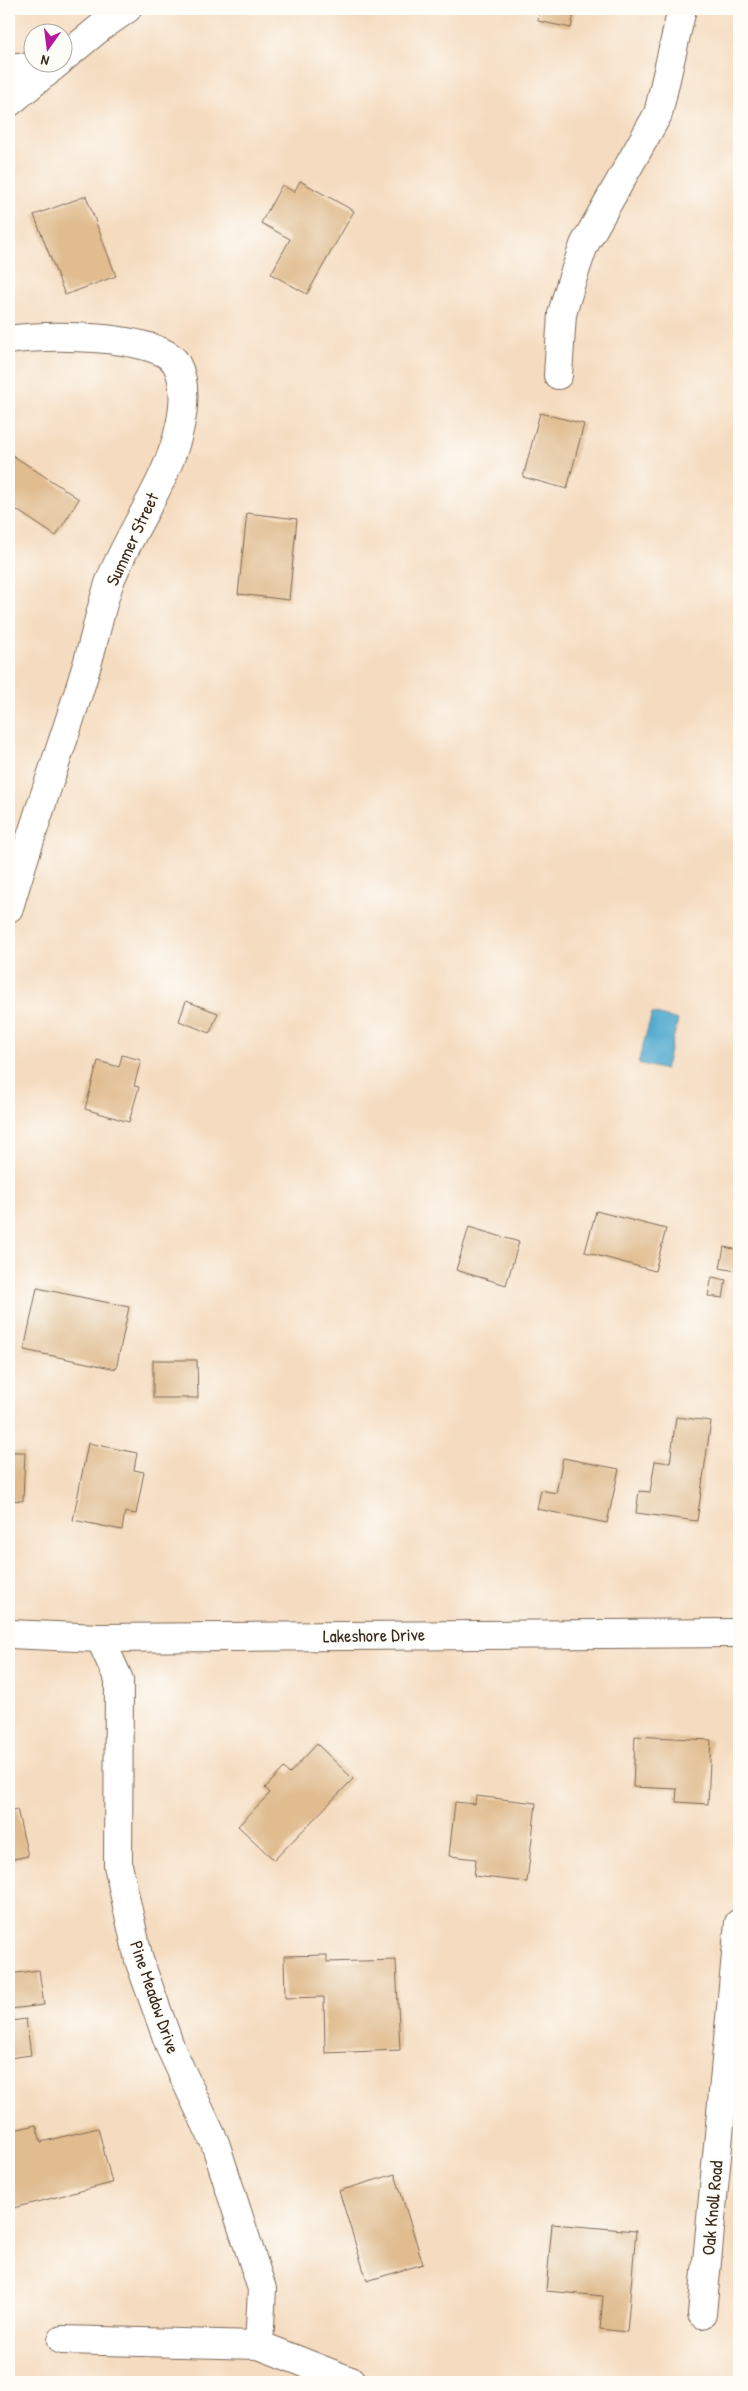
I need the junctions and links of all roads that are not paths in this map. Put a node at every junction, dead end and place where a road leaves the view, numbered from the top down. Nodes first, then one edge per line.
1 (127, 9) edge
2 (682, 9) edge
3 (72, 51) edge
4 (22, 67) edge
5 (9, 68) edge
6 (47, 72) edge
7 (9, 103) edge
8 (9, 340) edge
9 (558, 375) dead end
10 (9, 908) edge
11 (739, 1633) edge
12 (9, 1634) edge
13 (100, 1638) junction
14 (739, 1923) edge
15 (702, 2314) dead end
16 (62, 2340) dead end
17 (259, 2345) junction
18 (353, 2382) edge

1 - 3 street
2 - 9 street
4 - 5 street
6 - 7 street
8 - 10 street, Summer Street
11 - 13 street, Lakeshore Drive
12 - 13 street, Lakeshore Drive
13 - 17 street, Pine Meadow Drive
14 - 15 street, Oak Knoll Road
16 - 17 street
17 - 18 street

